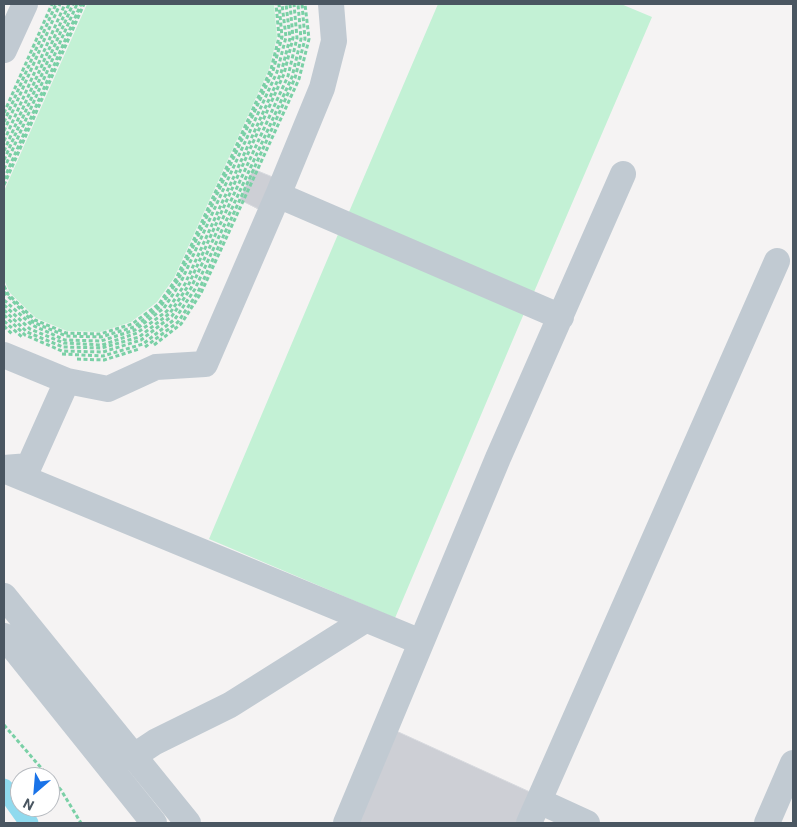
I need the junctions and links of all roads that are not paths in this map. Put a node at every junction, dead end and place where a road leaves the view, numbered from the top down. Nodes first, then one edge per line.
1 (24, 4) edge
2 (331, 4) edge
3 (4, 50) edge
4 (623, 174) dead end
5 (278, 195) junction
6 (777, 261) dead end
7 (560, 317) junction
8 (13, 346) edge
9 (66, 367) junction
10 (4, 469) edge
11 (4, 596) edge
12 (364, 620) junction
13 (4, 636) edge
14 (421, 642) junction
15 (134, 756) junction
16 (793, 763) edge
17 (534, 812) edge
18 (154, 823) edge
19 (188, 823) edge
20 (346, 823) edge
21 (587, 823) edge
22 (767, 823) edge

1 - 3 street
2 - 5 street
4 - 7 street
5 - 7 street
5 - 9 street
6 - 17 street
7 - 14 street
8 - 9 street
9 - 10 street
10 - 12 street
11 - 15 street
12 - 14 street
12 - 15 street
13 - 18 street
14 - 20 street
15 - 19 street
16 - 22 street
17 - 21 street

